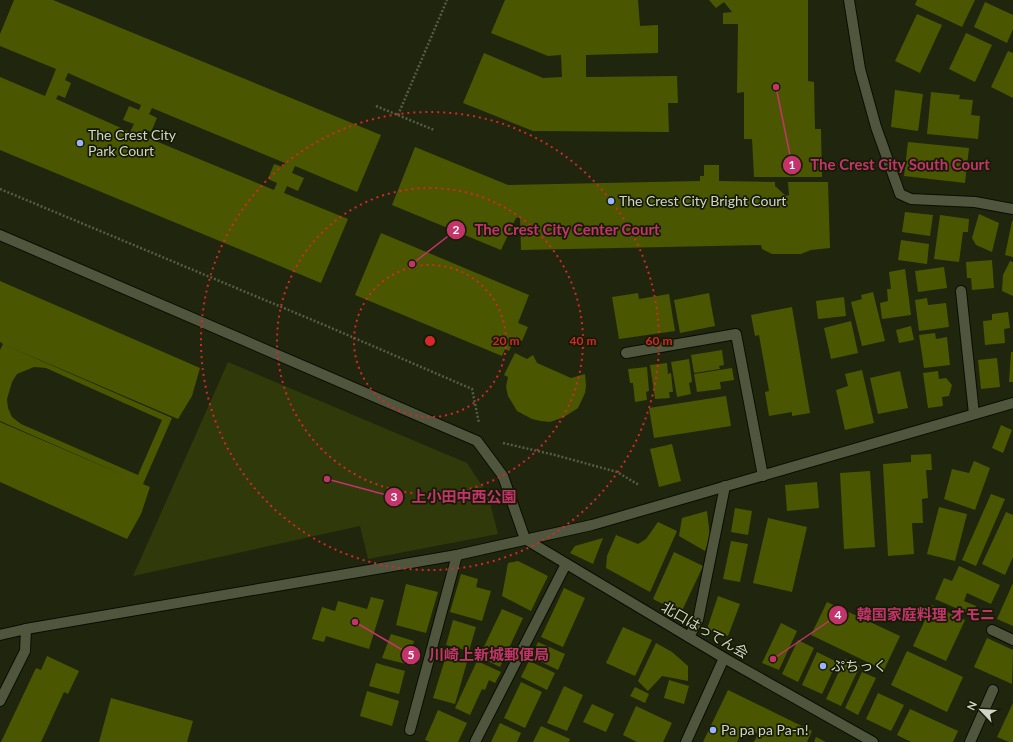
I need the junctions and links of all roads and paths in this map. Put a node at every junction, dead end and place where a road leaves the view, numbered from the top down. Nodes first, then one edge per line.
1 (447, 0) edge
2 (849, 0) edge
3 (376, 106) dead end
4 (398, 115) junction
5 (434, 130) dead end
6 (0, 189) edge
7 (1013, 209) edge
8 (0, 235) edge
9 (961, 291) dead end
10 (626, 353) dead end
11 (1013, 403) edge
12 (974, 414) junction
13 (480, 425) dead end
14 (503, 443) dead end
15 (763, 476) junction
16 (639, 486) dead end
17 (726, 486) junction
18 (525, 539) junction
19 (457, 555) junction
20 (566, 564) junction
21 (26, 629) junction
22 (992, 630) dead end
23 (0, 635) edge
24 (689, 637) junction
25 (1013, 640) edge
26 (724, 658) junction
27 (993, 690) dead end
28 (0, 701) edge
29 (410, 730) dead end
30 (475, 742) edge
31 (686, 742) edge
32 (873, 742) edge
33 (970, 742) edge

1 - 4 path
2 - 7 street
3 - 4 path
4 - 5 path
6 - 13 path
8 - 18 street
9 - 12 street
10 - 15 street
11 - 12 street
12 - 15 street
14 - 16 path
15 - 17 street
17 - 18 street
17 - 24 street
18 - 19 street
18 - 20 street, 北口はってん会
19 - 21 street
19 - 29 street
20 - 24 street, 北口はってん会
20 - 30 street
21 - 23 street
21 - 28 street
22 - 25 street
24 - 26 street, 北口はってん会
26 - 31 street
26 - 32 street, 北口はってん会
27 - 33 street

